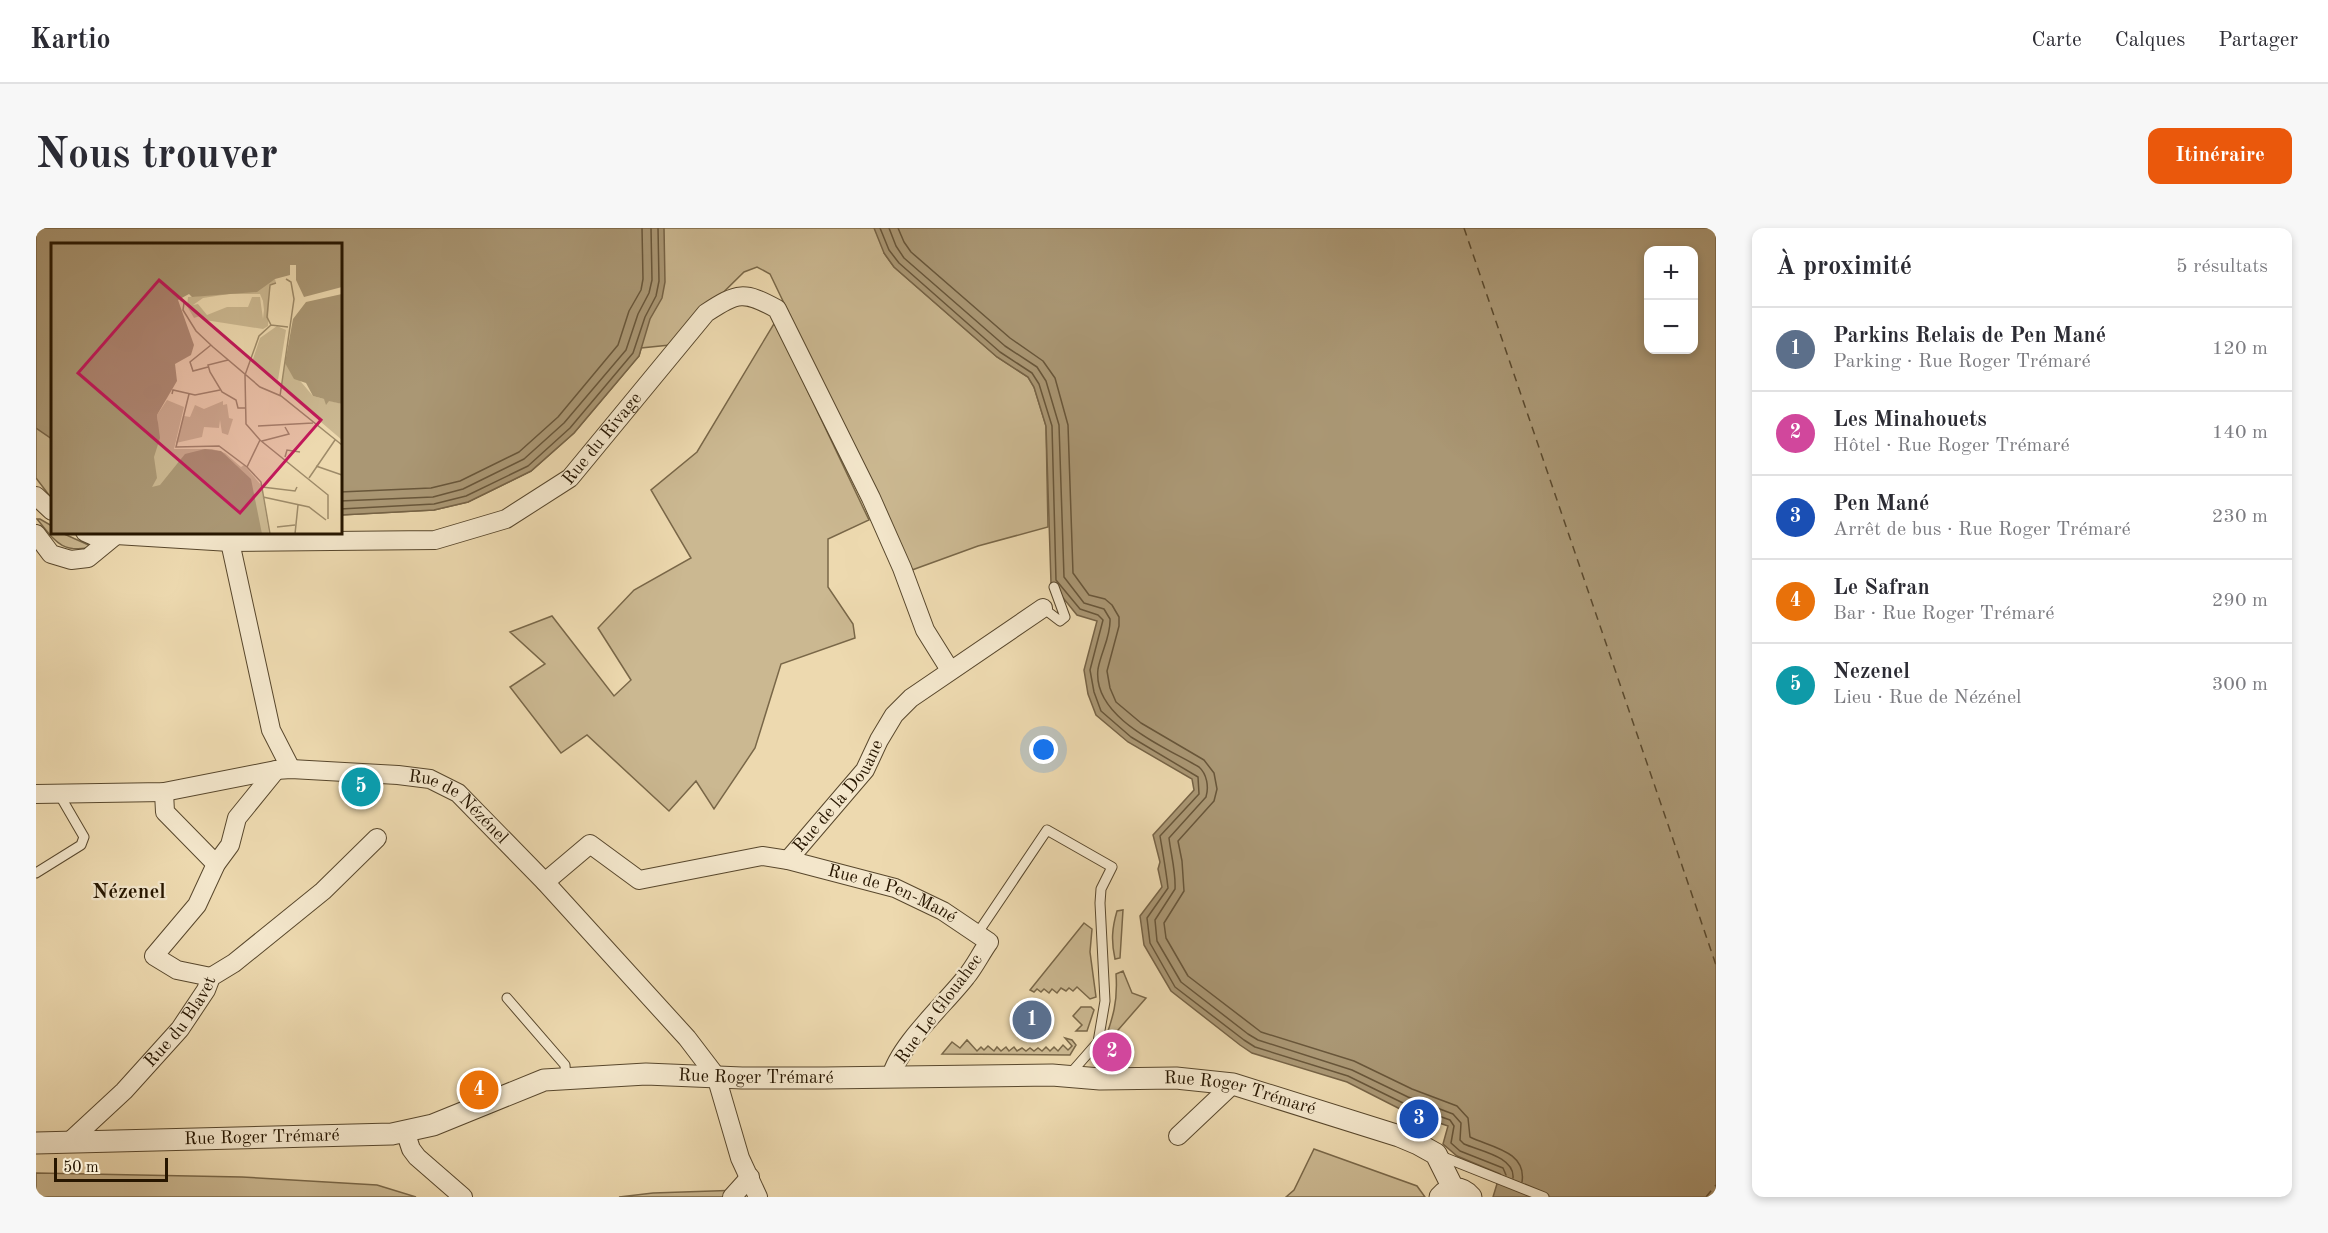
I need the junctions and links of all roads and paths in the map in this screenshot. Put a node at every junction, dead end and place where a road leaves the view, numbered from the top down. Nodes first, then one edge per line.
1 (36, 500) edge
2 (51, 510) edge
3 (36, 534) edge
4 (90, 534) edge
5 (116, 535) junction
6 (230, 542) junction
7 (1054, 587) dead end
8 (1043, 608) joint
9 (950, 670) junction
10 (283, 770) junction
11 (164, 792) junction
12 (59, 794) junction
13 (36, 795) edge
14 (378, 838) dead end
15 (788, 860) junction
16 (216, 864) junction
17 (36, 873) edge
18 (545, 882) junction
19 (983, 938) junction
20 (211, 977) junction
21 (507, 998) dead end
22 (716, 1076) junction
23 (1069, 1076) junction
24 (891, 1077) junction
25 (566, 1079) junction
26 (1233, 1084) junction
27 (405, 1131) junction
28 (1178, 1136) dead end
29 (69, 1142) junction
30 (36, 1143) edge
31 (1436, 1154) junction
32 (750, 1177) junction
33 (1455, 1194) edge
34 (463, 1197) edge
35 (732, 1197) edge
36 (758, 1197) edge
37 (1544, 1197) edge

1 - 2 street
3 - 5 street
4 - 5 street, Rue du Rivage
5 - 6 street, Rue du Rivage
6 - 9 street, Rue du Rivage
6 - 10 street
7 - 8 lane
8 - 9 street, Rue de la Douane
9 - 15 street, Rue de la Douane
10 - 11 street, Rue de Nézénel
10 - 16 street
10 - 18 street, Rue de Nézénel
11 - 12 street, Rue de Nézénel
11 - 16 street
12 - 13 street, Rue de Nézénel
12 - 17 lane
14 - 20 street, Rue du Blavet
15 - 18 street, Rue de la Douane
15 - 19 street, Rue de Pen-Mané
16 - 20 street
18 - 22 street, Rue de Nézénel
19 - 23 lane
19 - 24 street, Rue Le Glouahec
20 - 29 street, Rue du Blavet
21 - 25 lane
22 - 24 street, Rue Roger Trémaré
22 - 25 street, Rue Roger Trémaré
22 - 32 street
23 - 24 street, Rue Roger Trémaré
23 - 26 street, Rue Roger Trémaré
25 - 27 street, Rue Roger Trémaré
26 - 28 street
26 - 31 street, Rue Roger Trémaré
27 - 29 street, Rue Roger Trémaré
27 - 34 street
29 - 30 street, Rue Roger Trémaré
31 - 33 street
31 - 37 lane
32 - 35 street
32 - 36 street

